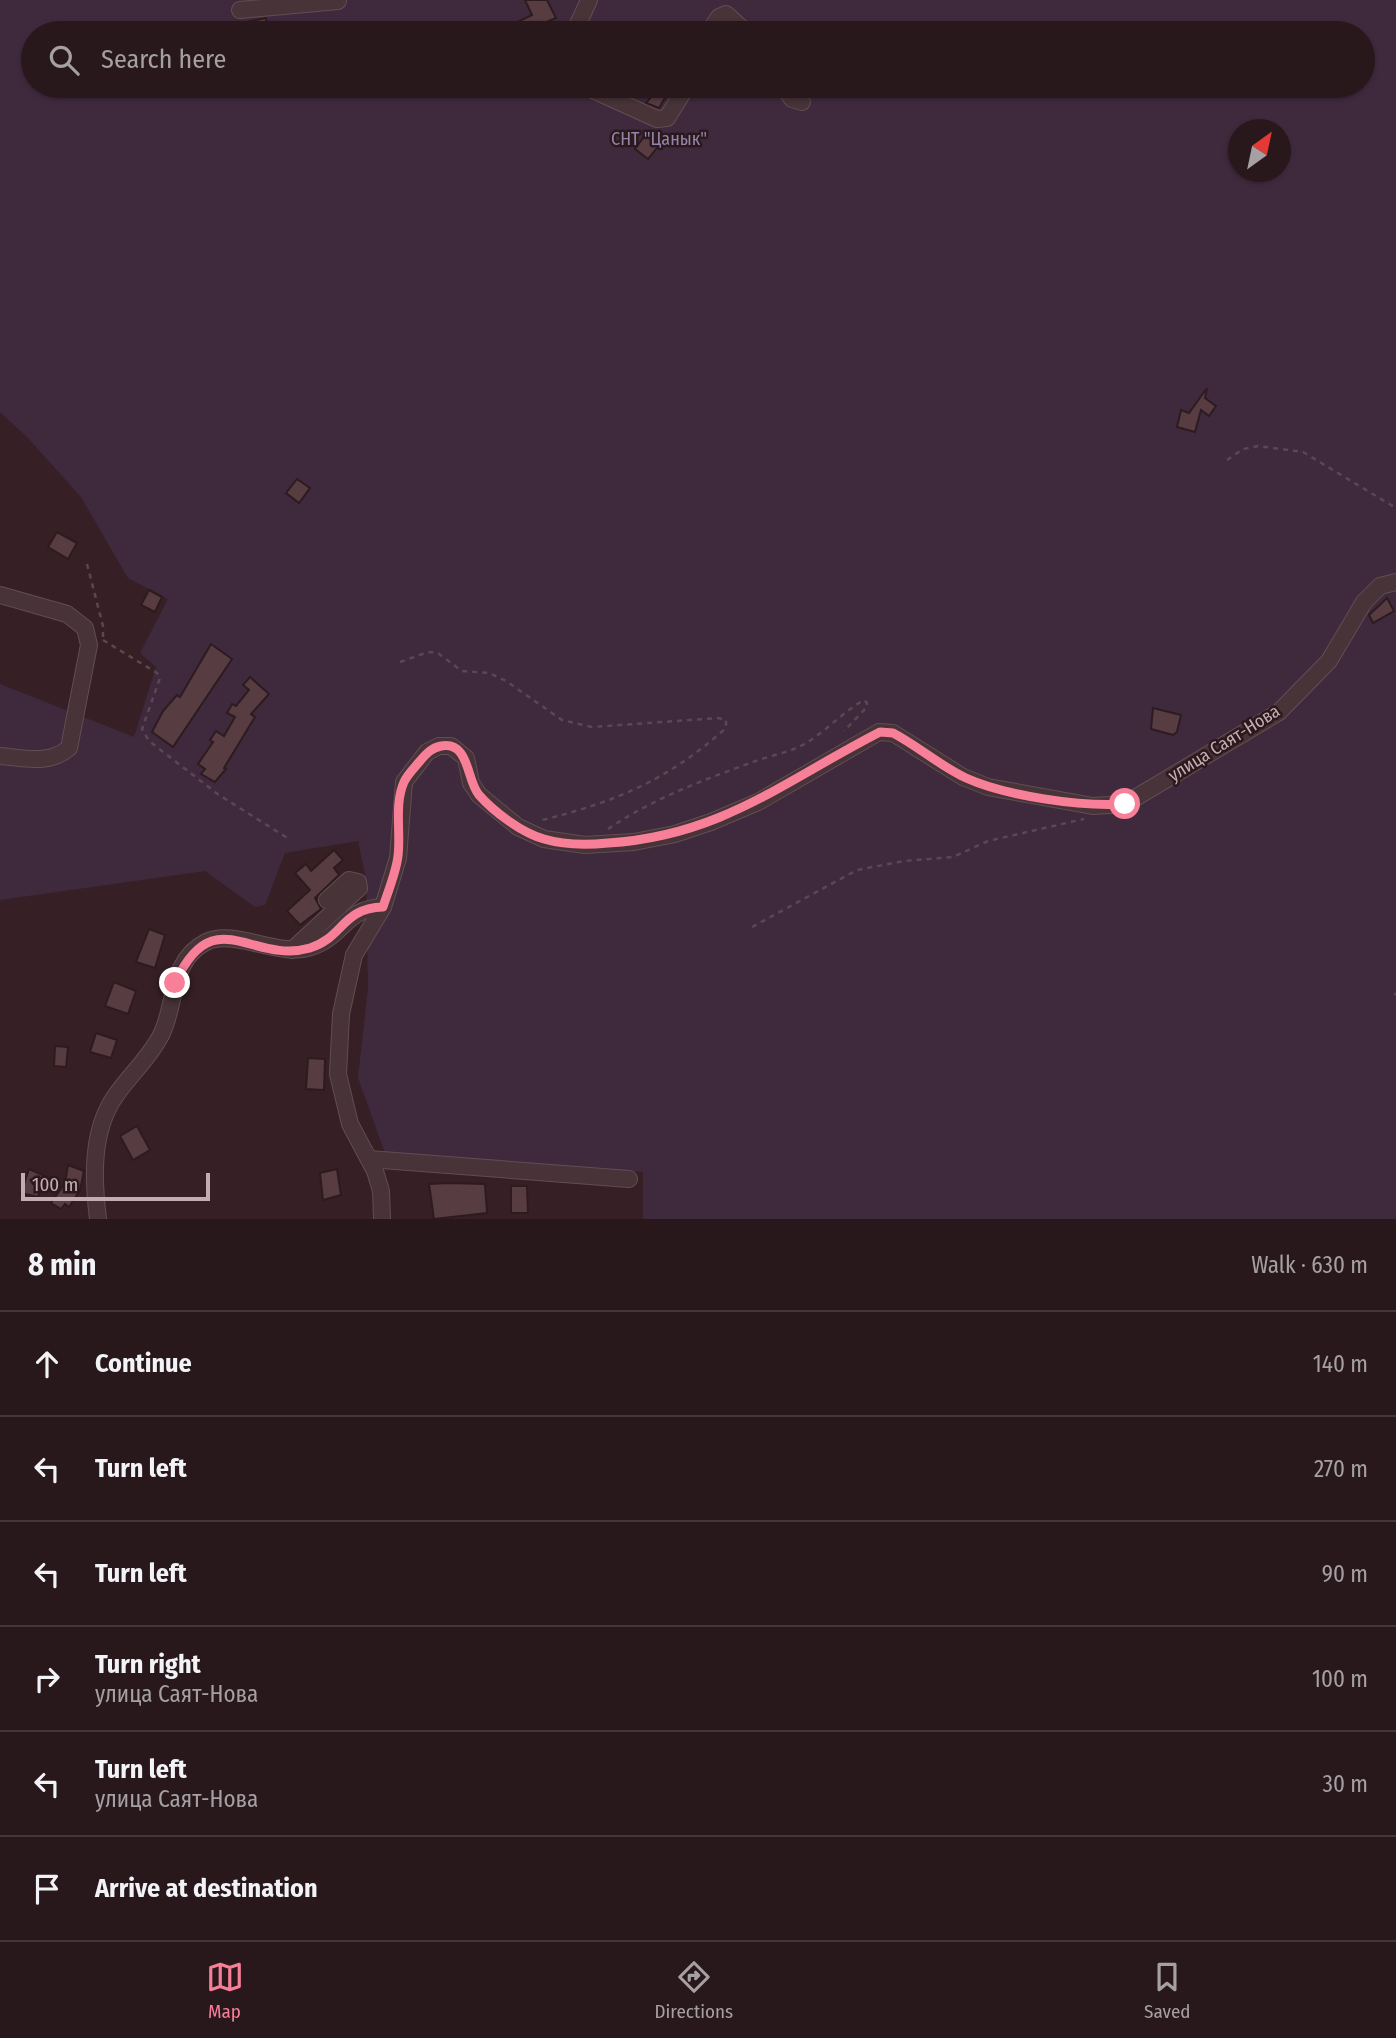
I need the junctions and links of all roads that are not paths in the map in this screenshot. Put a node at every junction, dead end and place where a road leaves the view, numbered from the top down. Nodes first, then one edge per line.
1 (589, 0) edge
2 (338, 1) edge
3 (267, 4) edge
4 (240, 10) dead end
5 (579, 21) edge
6 (716, 21) edge
7 (734, 21) edge
8 (611, 98) edge
9 (679, 98) edge
10 (791, 98) edge
11 (802, 102) dead end
12 (1396, 582) edge
13 (0, 595) edge
14 (0, 756) edge
15 (327, 900) dead end
16 (383, 907) junction
17 (292, 950) junction
18 (369, 1159) junction
19 (629, 1179) dead end
20 (97, 1219) edge
21 (382, 1219) edge

1 - 5 street
2 - 3 street
3 - 4 street
6 - 7 street
8 - 9 street
10 - 11 street
12 - 16 street, улица Саят-Нова
13 - 14 street
15 - 17 street
16 - 17 street
16 - 18 street
17 - 20 street
18 - 19 street
18 - 21 street

